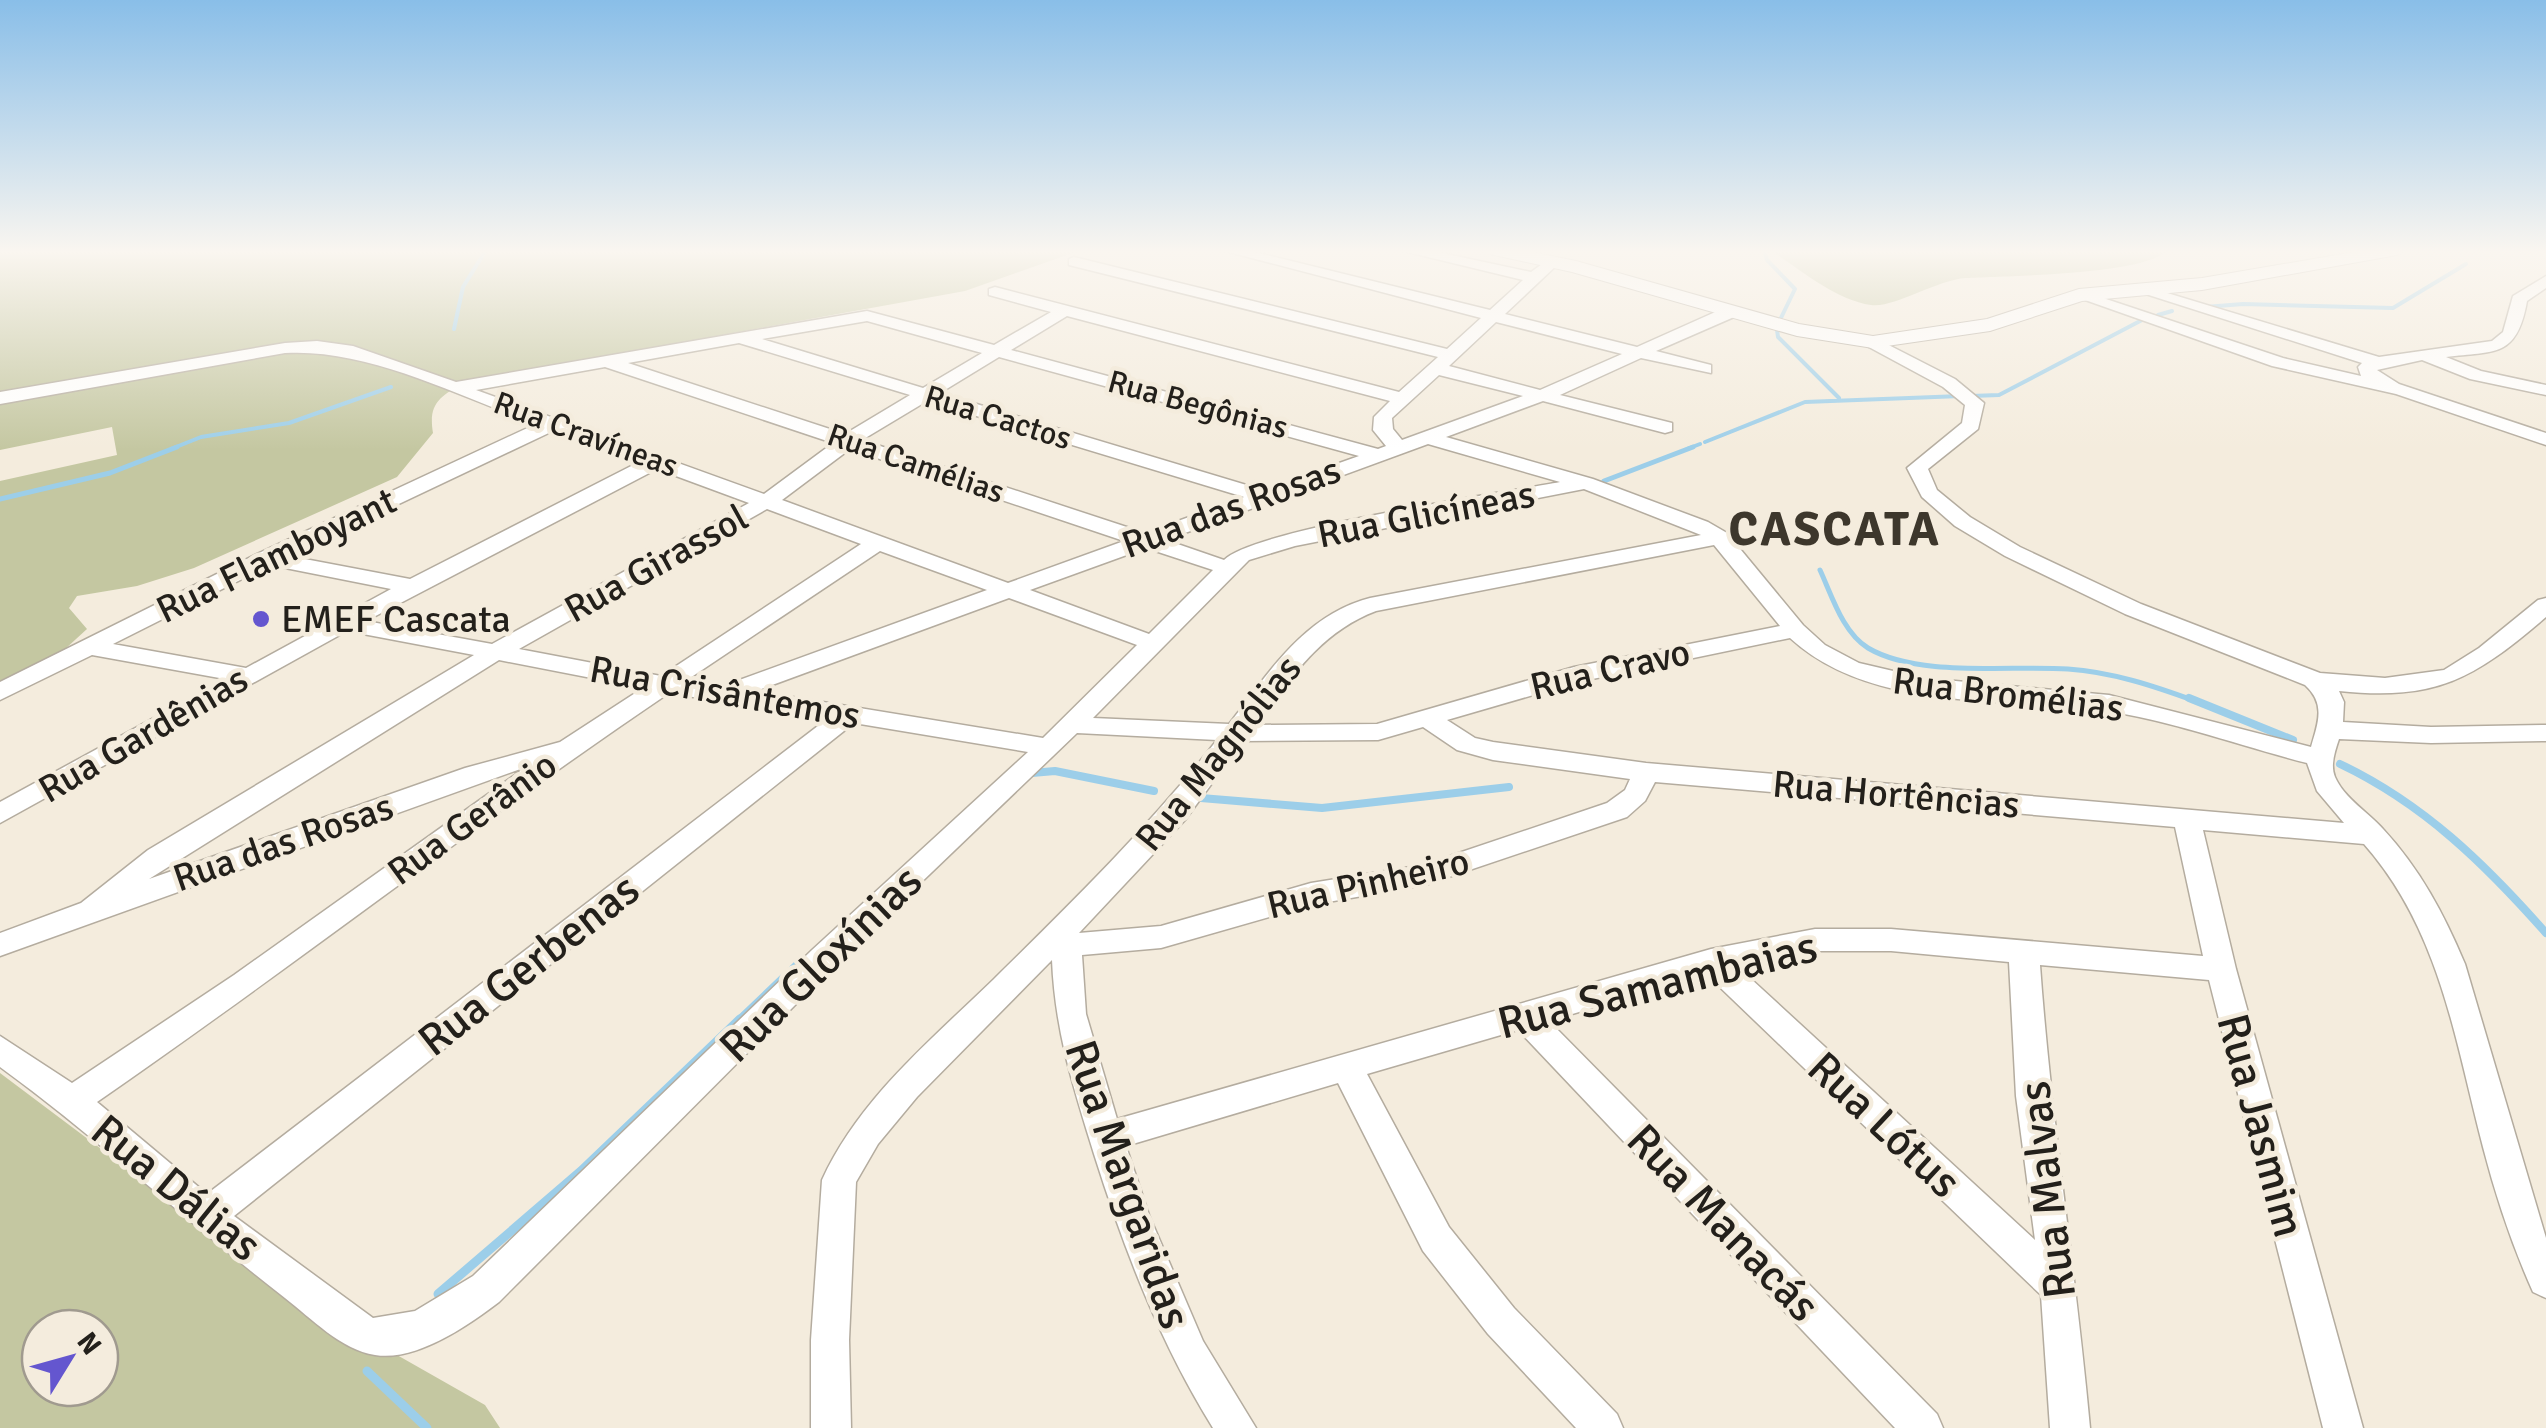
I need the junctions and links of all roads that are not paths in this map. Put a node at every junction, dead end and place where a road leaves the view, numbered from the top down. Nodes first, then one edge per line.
1 (864, 317) edge
2 (876, 317) edge
3 (1054, 317) edge
4 (1090, 317) edge
5 (1296, 317) edge
6 (1487, 317) edge
7 (1500, 317) edge
8 (1720, 317) edge
9 (1744, 317) edge
10 (2015, 317) edge
11 (2143, 317) edge
12 (2228, 317) edge
13 (2516, 317) edge
14 (735, 337) junction
15 (1873, 342) junction
16 (1000, 350) junction
17 (1448, 354) junction
18 (1638, 354) junction
19 (2424, 355) junction
20 (604, 361) junction
21 (2377, 362) junction
22 (1434, 368) junction
23 (1705, 369) dead end
24 (459, 387) junction
25 (2401, 390) junction
26 (2546, 390) edge
27 (926, 395) junction
28 (1540, 396) junction
29 (0, 398) edge
30 (1400, 398) junction
31 (554, 423) junction
32 (1665, 427) dead end
33 (1428, 438) junction
34 (2546, 439) edge
35 (849, 440) junction
36 (1388, 451) junction
37 (659, 460) junction
38 (1586, 482) junction
39 (1260, 496) junction
40 (769, 500) junction
41 (1719, 538) junction
42 (1141, 539) junction
43 (877, 542) junction
44 (1265, 546) joint
45 (267, 558) junction
46 (1228, 568) junction
47 (413, 586) junction
48 (1006, 588) junction
49 (2546, 605) edge
50 (342, 623) junction
51 (1795, 630) junction
52 (1153, 643) junction
53 (87, 646) junction
54 (496, 652) junction
55 (245, 675) junction
56 (2315, 680) junction
57 (670, 684) junction
58 (0, 692) edge
59 (730, 692) junction
60 (851, 713) junction
61 (1428, 719) junction
62 (1071, 725) junction
63 (2332, 730) junction
64 (2546, 732) edge
65 (1236, 734) junction
66 (1049, 747) junction
67 (569, 748) junction
68 (2320, 758) junction
69 (1646, 772) junction
70 (0, 814) edge
71 (2187, 820) junction
72 (2372, 835) junction
73 (92, 908) junction
74 (1057, 944) junction
75 (0, 946) edge
76 (2024, 952) junction
77 (1711, 961) junction
78 (2221, 969) junction
79 (1526, 1017) junction
80 (0, 1049) edge
81 (1346, 1066) junction
82 (72, 1100) junction
83 (1106, 1137) junction
84 (206, 1216) junction
85 (2546, 1280) edge
86 (2058, 1288) junction
87 (354, 1328) joint
88 (831, 1428) edge
89 (1236, 1428) edge
90 (1603, 1428) edge
91 (1923, 1428) edge
92 (2070, 1428) edge
93 (2343, 1428) edge

1 - 14 street, Rua Begônias
2 - 16 street, Rua Begônias
3 - 16 street, Rua Girassol
4 - 30 street
5 - 17 street
6 - 17 street
7 - 18 street
8 - 18 street, Rua das Rosas
9 - 15 street
10 - 15 street
11 - 25 street
12 - 21 street
13 - 19 street
14 - 20 street, Rua Begônias
14 - 27 street, Rua Cactos
15 - 56 street
16 - 27 street, Rua Girassol
16 - 36 street, Rua Begônias
17 - 22 street
18 - 23 street
18 - 28 street, Rua das Rosas
19 - 21 street
19 - 26 street
20 - 24 street, Rua Begônias
20 - 35 street, Rua Camélias
21 - 25 street
22 - 28 street
22 - 30 street
24 - 29 street, Rua Cravíneas
24 - 31 street, Rua Cravíneas
25 - 34 street
27 - 35 street, Rua Girassol
27 - 39 street, Rua Cactos
28 - 32 street
28 - 33 street, Rua das Rosas
30 - 36 street
31 - 37 street, Rua Cravíneas
31 - 45 street, Rua Flamboyant
33 - 36 street, Rua das Rosas
33 - 38 street, Rua Bromélias
35 - 40 street, Rua Girassol
35 - 42 street, Rua Camélias
36 - 39 street, Rua das Rosas
37 - 40 street, Rua Cravíneas
37 - 47 street, Rua Gardênias
38 - 41 street, Rua Bromélias
38 - 44 street, Rua Glicíneas
39 - 42 street, Rua das Rosas
40 - 43 street, Rua Cravíneas
40 - 54 street, Rua Girassol
41 - 51 street, Rua Bromélias
41 - 65 street, Rua Magnólias
42 - 46 street, Rua Camélias
42 - 48 street, Rua das Rosas
43 - 48 street, Rua Cravíneas
43 - 57 street, Rua Gerânio
44 - 46 street, Rua Gloxínias
45 - 47 street
45 - 53 street, Rua Flamboyant
46 - 52 street, Rua Gloxínias
47 - 50 street, Rua Gardênias
48 - 52 street, Rua Cravíneas
48 - 59 street, Rua das Rosas
49 - 56 street
50 - 54 street, Rua Crisântemos
50 - 55 street, Rua Gardênias
51 - 61 street, Rua Cravo
51 - 68 street, Rua Bromélias
52 - 62 street, Rua Gloxínias
53 - 55 street
53 - 58 street, Rua Flamboyant
54 - 57 street, Rua Crisântemos
54 - 73 street, Rua Girassol
55 - 70 street, Rua Gardênias
56 - 63 street
57 - 59 street, Rua Crisântemos
57 - 67 street, Rua Gerânio
59 - 60 street, Rua Crisântemos
60 - 66 street, Rua Crisântemos
60 - 84 street, Rua Gerbenas
61 - 65 street, Rua Cravo
61 - 69 street, Rua Hortências
62 - 65 street, Rua Cravo
62 - 66 street, Rua Gloxínias
63 - 64 street
63 - 68 street
65 - 74 street, Rua Magnólias
66 - 87 street, Rua Gloxínias
67 - 73 street, Rua das Rosas
67 - 82 street, Rua Gerânio
68 - 72 street
69 - 71 street, Rua Hortências
69 - 74 street, Rua Pinheiro
71 - 72 street, Rua Hortências
71 - 78 street, Rua Jasmim
72 - 85 street
73 - 75 street, Rua das Rosas
74 - 83 street, Rua Margaridas
74 - 88 street, Rua Magnólias
76 - 77 street, Rua Samambaias
76 - 78 street, Rua Samambaias
76 - 86 street, Rua Malvas
77 - 79 street, Rua Samambaias
77 - 86 street, Rua Lótus
78 - 93 street, Rua Jasmim
79 - 81 street, Rua Samambaias
79 - 91 street, Rua Manacás
80 - 82 street, Rua Dálias
81 - 83 street, Rua Samambaias
81 - 90 street
82 - 84 street, Rua Dálias
83 - 89 street, Rua Margaridas
84 - 87 street, Rua Dálias
86 - 92 street, Rua Malvas

